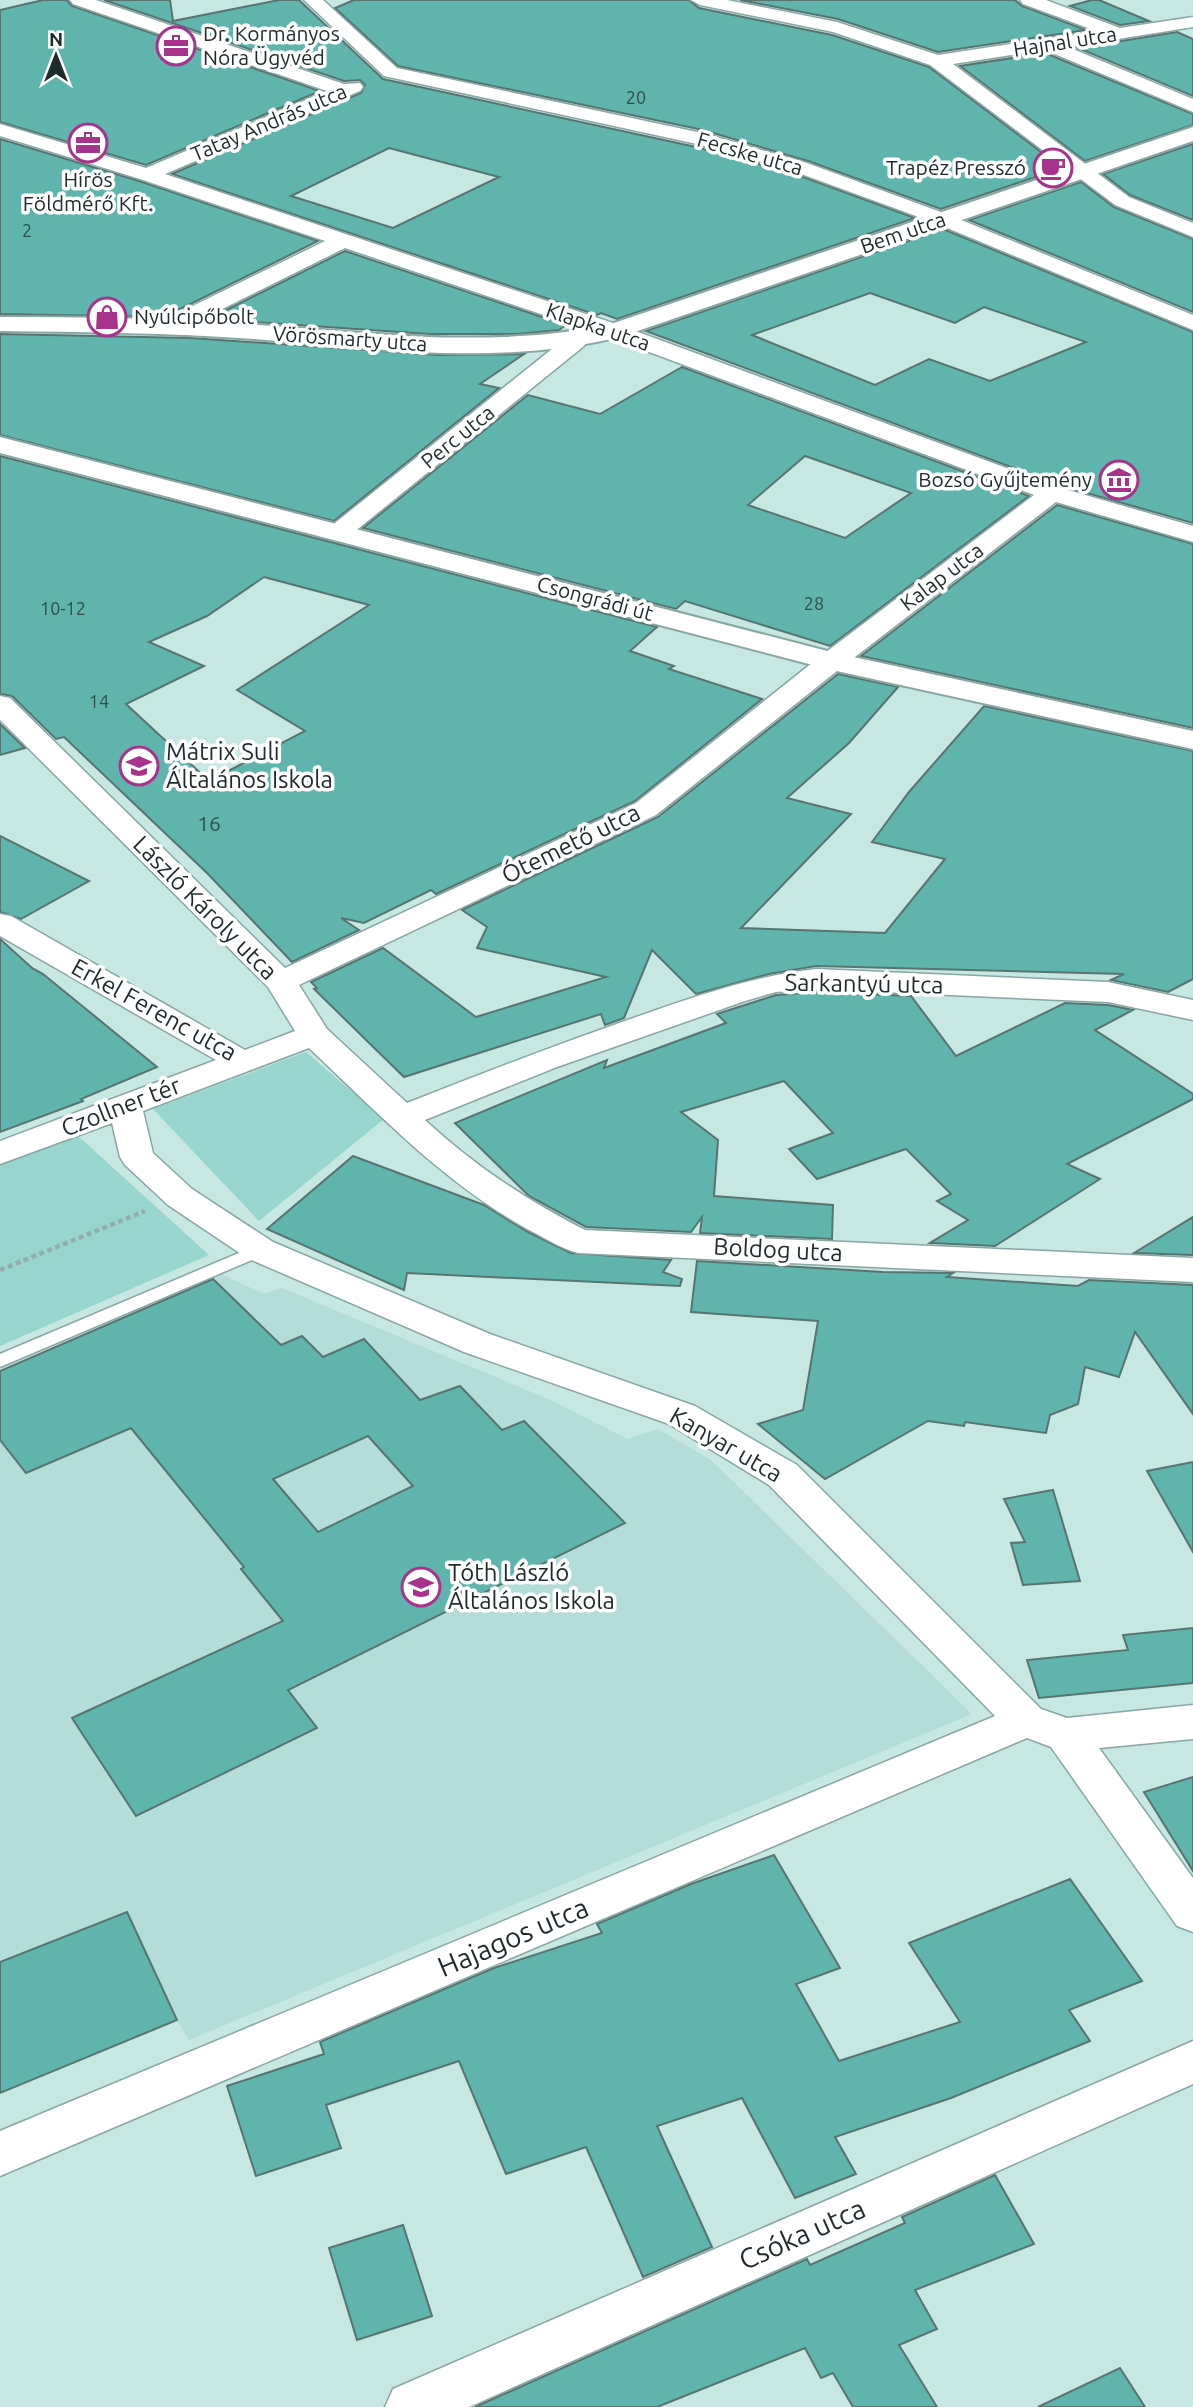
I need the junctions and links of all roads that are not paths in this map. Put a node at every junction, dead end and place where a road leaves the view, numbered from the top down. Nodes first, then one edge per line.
1 (79, 0) edge
2 (313, 0) edge
3 (700, 0) edge
4 (1029, 0) edge
5 (1193, 22) edge
6 (1121, 34) junction
7 (1049, 45) junction
8 (937, 61) junction
9 (391, 72) junction
10 (343, 90) junction
11 (1193, 106) edge
12 (4, 134) edge
13 (1193, 134) edge
14 (1082, 173) junction
15 (147, 176) junction
16 (942, 219) junction
17 (1193, 231) edge
18 (340, 242) junction
19 (1193, 323) edge
20 (0, 324) edge
21 (170, 326) junction
22 (614, 331) junction
23 (576, 341) junction
24 (0, 445) edge
25 (1052, 494) junction
26 (339, 532) junction
27 (1193, 534) edge
28 (832, 661) junction
29 (0, 705) edge
30 (1193, 740) edge
31 (0, 923) edge
32 (281, 982) junction
33 (1193, 1010) edge
34 (314, 1035) junction
35 (241, 1061) junction
36 (125, 1106) junction
37 (403, 1117) junction
38 (0, 1153) edge
39 (260, 1250) junction
40 (1193, 1270) edge
41 (0, 1361) edge
42 (1193, 1722) edge
43 (1046, 1728) junction
44 (1193, 1913) edge
45 (1193, 2062) edge
46 (0, 2154) edge
47 (411, 2407) edge

1 - 10 street
2 - 9 street
3 - 8 street
4 - 6 street
5 - 6 street, Hajnal utca
6 - 7 street, Hajnal utca
7 - 8 street, Hajnal utca
7 - 11 street
8 - 14 street
9 - 10 street, Tatay András utca
9 - 16 street, Fecske utca
10 - 15 street, Tatay András utca
12 - 15 street, Klapka utca
13 - 14 street, Bem utca
14 - 16 street, Bem utca
14 - 17 street
15 - 18 street, Klapka utca
16 - 19 street, Fecske utca
16 - 22 street, Bem utca
18 - 21 street
18 - 22 street, Klapka utca
20 - 21 street, Vörösmarty utca
21 - 23 street, Vörösmarty utca
22 - 23 street, Vörösmarty utca
22 - 25 street, Klapka utca
23 - 26 street, Perc utca
24 - 26 street, Csongrádi út
25 - 27 street, Klapka utca
25 - 28 street, Kalap utca
26 - 28 street, Csongrádi út
28 - 30 street, Csongrádi út
28 - 32 street, Ótemető utca
29 - 32 street, László Károly utca
31 - 35 street, Erkel Ferenc utca
32 - 34 street, László Károly utca
33 - 37 street, Sarkantyú utca
34 - 35 street, Erkel Ferenc utca
34 - 37 street, László Károly utca
35 - 36 street, Czollner tér
36 - 38 street, Czollner tér
36 - 39 street, Kanyar utca
37 - 40 street, Boldog utca
39 - 41 lane
39 - 43 street, Kanyar utca
42 - 43 street, Hajagos utca
43 - 44 street, Kanyar utca
43 - 46 street, Hajagos utca
45 - 47 street, Csóka utca

